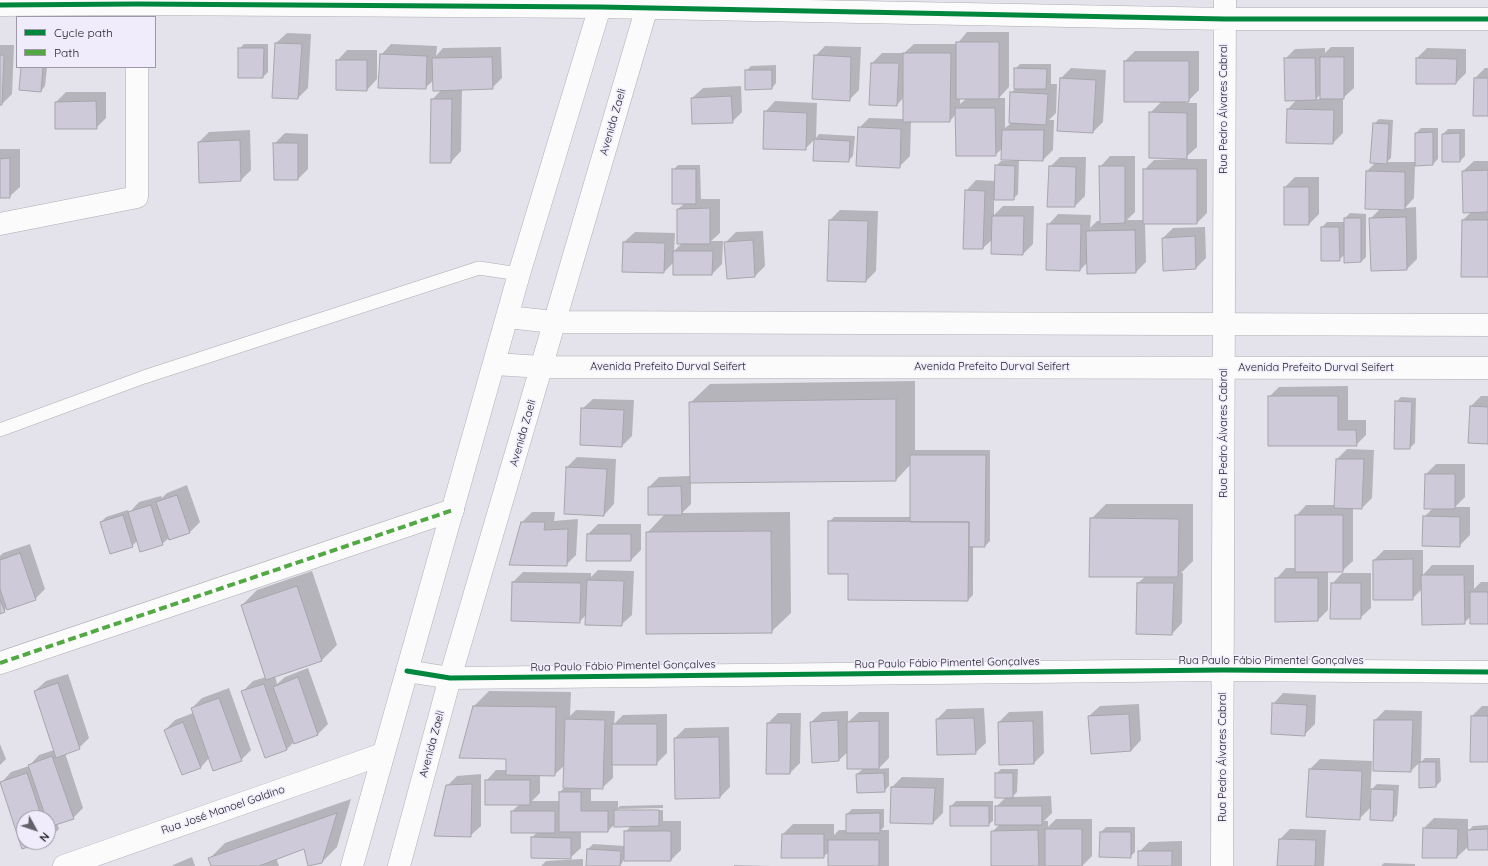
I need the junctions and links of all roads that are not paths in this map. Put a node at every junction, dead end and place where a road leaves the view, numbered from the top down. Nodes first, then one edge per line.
1 (601, 4) edge
2 (648, 4) edge
3 (0, 5) edge
4 (137, 7) edge
5 (1225, 10) edge
6 (1488, 19) edge
7 (137, 68) edge
8 (0, 224) edge
9 (519, 274) junction
10 (507, 317) junction
11 (554, 322) junction
12 (1224, 323) junction
13 (1488, 325) edge
14 (495, 364) junction
15 (542, 367) junction
16 (1224, 368) junction
17 (1488, 368) edge
18 (0, 430) edge
19 (453, 510) junction
20 (0, 663) edge
21 (1223, 670) junction
22 (407, 671) junction
23 (1488, 672) edge
24 (450, 678) junction
25 (383, 754) junction
26 (64, 866) edge
27 (352, 866) edge
28 (399, 866) edge
29 (1222, 866) edge

1 - 2 street
1 - 4 street
1 - 9 street
2 - 5 street
2 - 11 street, Avenida Zaeli
3 - 4 street
5 - 6 street
5 - 12 street, Rua Pedro Álvares Cabral
7 - 8 street
9 - 10 street
9 - 18 lane
10 - 11 street
10 - 14 street
11 - 12 street
11 - 15 street, Avenida Zaeli
12 - 13 street
12 - 16 street, Rua Pedro Álvares Cabral
14 - 15 street, Avenida Prefeito Durval Seifert
14 - 19 street
15 - 16 street, Avenida Prefeito Durval Seifert
15 - 24 street, Avenida Zaeli
16 - 17 street, Avenida Prefeito Durval Seifert
16 - 21 street, Rua Pedro Álvares Cabral
19 - 20 street
19 - 22 street
21 - 23 street, Rua Paulo Fábio Pimentel Gonçalves
21 - 24 street, Rua Paulo Fábio Pimentel Gonçalves
21 - 29 street, Rua Pedro Álvares Cabral
22 - 24 street, Rua Paulo Fábio Pimentel Gonçalves
22 - 25 street
24 - 28 street, Avenida Zaeli
25 - 26 street, Rua José Manoel Galdino
25 - 27 street

